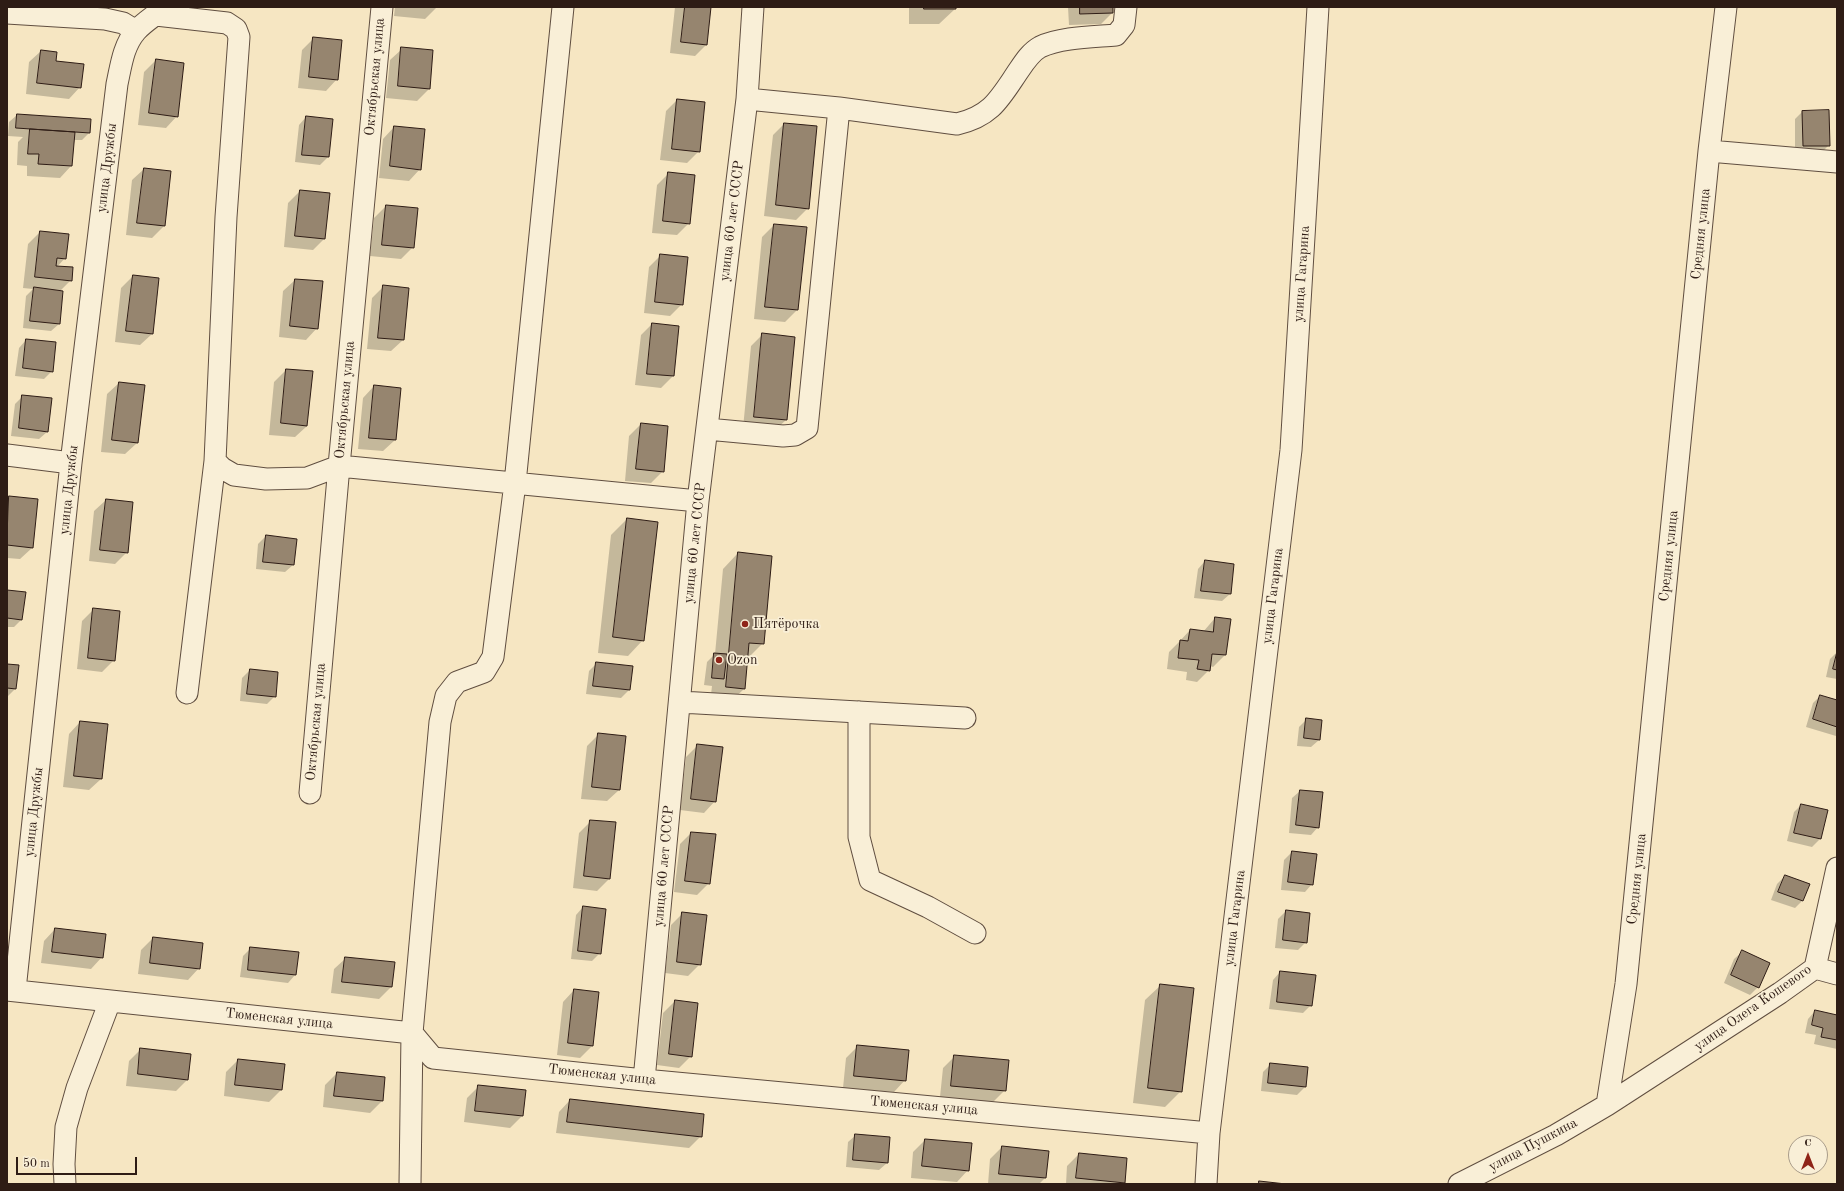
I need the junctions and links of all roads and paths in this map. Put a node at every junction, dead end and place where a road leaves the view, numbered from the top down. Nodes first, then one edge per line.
1 (382, 7) edge
2 (563, 7) edge
3 (754, 7) edge
4 (1126, 7) edge
5 (1318, 7) edge
6 (1726, 7) edge
7 (161, 11) edge
8 (7, 13) edge
9 (136, 31) junction
10 (747, 99) junction
11 (839, 108) junction
12 (1710, 151) junction
13 (1837, 162) edge
14 (707, 429) junction
15 (7, 455) edge
16 (215, 461) junction
17 (71, 463) junction
18 (338, 466) junction
19 (515, 483) junction
20 (698, 501) junction
21 (187, 693) dead end
22 (680, 702) junction
23 (859, 712) junction
24 (965, 718) dead end
25 (310, 792) dead end
26 (1837, 868) edge
27 (974, 933) dead end
28 (1815, 968) junction
29 (1837, 974) edge
30 (11, 990) edge
31 (110, 1001) junction
32 (412, 1033) junction
33 (644, 1080) junction
34 (1607, 1105) junction
35 (1209, 1133) junction
36 (65, 1184) edge
37 (410, 1184) edge
38 (1206, 1184) edge
39 (1459, 1184) edge

1 - 18 street, Октябрьская улица
2 - 19 street
3 - 10 street, улица 60 лет СССР
4 - 11 street
5 - 35 street, улица Гагарина
6 - 12 street, Средняя улица
7 - 9 street, улица Дружбы
7 - 16 street
8 - 9 street
9 - 17 street, улица Дружбы
10 - 11 street
10 - 14 street, улица 60 лет СССР
11 - 14 street
12 - 13 street
12 - 34 street, Средняя улица
14 - 20 street, улица 60 лет СССР
15 - 17 street
16 - 18 street
16 - 21 street
17 - 30 street, улица Дружбы
18 - 19 street
18 - 25 street, Октябрьская улица
19 - 20 street
19 - 32 street
20 - 22 street, улица 60 лет СССР
22 - 23 street
22 - 33 street, улица 60 лет СССР
23 - 24 street
23 - 27 street
26 - 28 street, улица Олега Кошевого
28 - 29 street
28 - 34 street, улица Олега Кошевого
30 - 31 street, Тюменская улица
31 - 32 street, Тюменская улица
31 - 36 street
32 - 33 street, Тюменская улица
32 - 37 street
33 - 35 street, Тюменская улица
34 - 39 street, улица Пушкина
35 - 38 street, улица Гагарина

